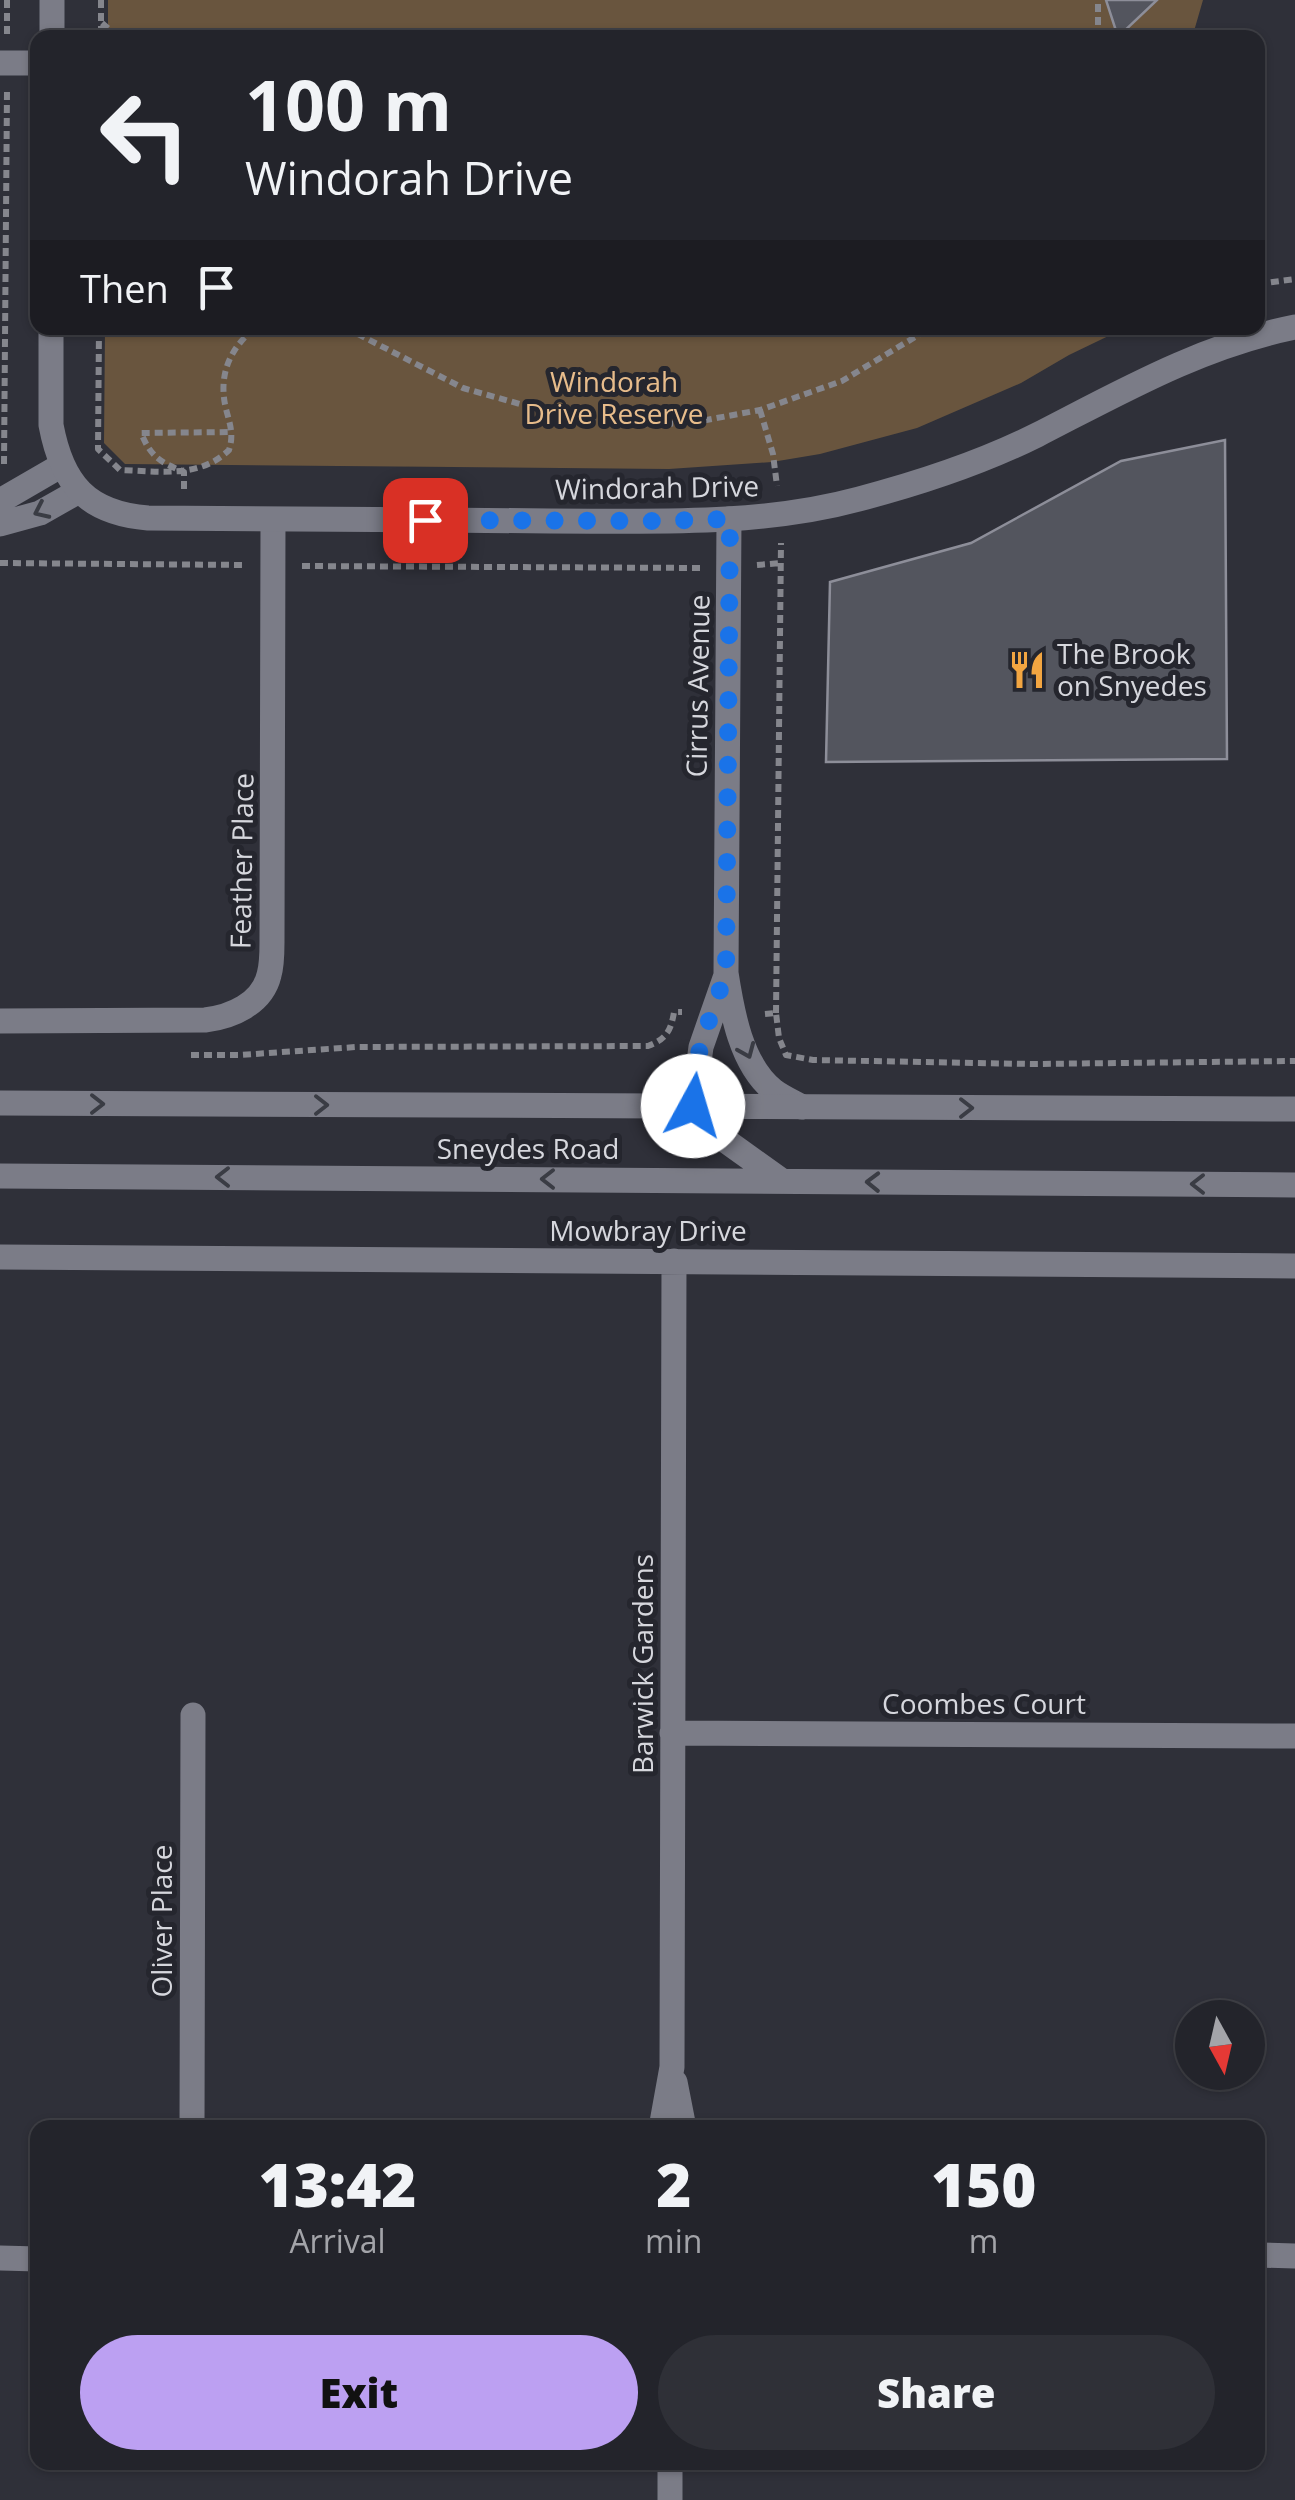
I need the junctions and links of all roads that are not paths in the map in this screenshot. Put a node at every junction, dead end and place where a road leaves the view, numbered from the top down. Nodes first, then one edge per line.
1 (52, 0) edge
2 (52, 30) edge
3 (4, 63) edge
4 (30, 63) edge
5 (1295, 328) edge
6 (1265, 334) edge
7 (51, 335) edge
8 (1260, 335) edge
9 (62, 465) junction
10 (79, 490) junction
11 (2, 491) edge
12 (730, 519) junction
13 (273, 520) junction
14 (0, 524) edge
15 (724, 1014) junction
16 (0, 1021) edge
17 (0, 1103) edge
18 (693, 1106) junction
19 (802, 1107) junction
20 (1295, 1109) edge
21 (0, 1176) edge
22 (782, 1181) junction
23 (1295, 1185) edge
24 (0, 1257) edge
25 (674, 1261) junction
26 (1295, 1266) edge
27 (193, 1715) dead end
28 (672, 1732) junction
29 (1295, 1736) edge
30 (672, 2067) junction
31 (192, 2120) edge
32 (662, 2120) edge
33 (682, 2120) edge
34 (1265, 2256) edge
35 (1295, 2256) edge
36 (0, 2258) edge
37 (30, 2258) edge
38 (670, 2470) edge
39 (670, 2500) edge

1 - 2 street
3 - 4 street
5 - 6 street, Windorah Drive
7 - 9 street
8 - 12 street, Windorah Drive
9 - 10 street
9 - 11 street
10 - 13 street, Windorah Drive
10 -> 14 street
12 - 13 street, Windorah Drive
12 - 15 street, Cirrus Avenue
13 - 16 street, Feather Place
15 - 18 street
15 -> 19 street, Cirrus Avenue
17 -> 18 street, Sneydes Road
18 - 19 street, Sneydes Road
18 - 22 street
19 -> 20 street, Sneydes Road
22 -> 21 street, Sneydes Road
23 -> 22 street, Sneydes Road
24 - 25 street, Mowbray Drive
25 - 26 street, Mowbray Drive
25 - 28 street, Barwick Gardens
27 - 31 street, Oliver Place
28 - 29 street, Coombes Court
28 - 30 street, Barwick Gardens
30 - 32 street, Barwick Gardens
30 - 33 street, Barwick Gardens
34 - 35 street
36 - 37 street
38 - 39 street

